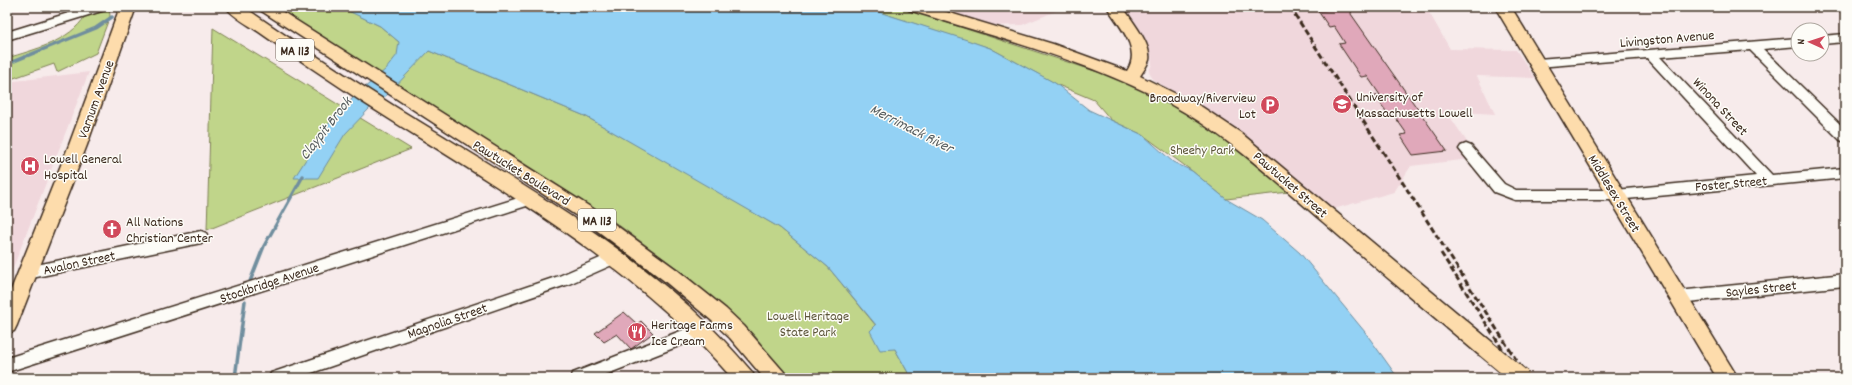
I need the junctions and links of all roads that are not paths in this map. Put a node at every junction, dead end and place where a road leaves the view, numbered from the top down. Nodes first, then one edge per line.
1 (102, 7) edge
2 (128, 7) edge
3 (234, 7) edge
4 (265, 7) edge
5 (914, 7) edge
6 (1115, 7) edge
7 (1503, 7) edge
8 (7, 36) edge
9 (1845, 38) edge
10 (1830, 39) edge
11 (1790, 43) edge
12 (1753, 46) junction
13 (1650, 54) junction
14 (1538, 63) junction
15 (1131, 77) junction
16 (1845, 137) edge
17 (1466, 149) dead end
18 (1845, 173) edge
19 (1768, 180) junction
20 (1616, 195) junction
21 (531, 199) junction
22 (201, 237) dead end
23 (614, 258) junction
24 (27, 273) junction
25 (1845, 280) edge
26 (1678, 297) junction
27 (7, 325) edge
28 (701, 330) junction
29 (7, 365) edge
30 (277, 378) edge
31 (580, 378) edge
32 (745, 378) edge
33 (777, 378) edge
34 (1521, 378) edge
35 (1728, 378) edge

1 - 8 street
2 - 24 main road, Varnum Avenue
3 - 21 main road, Pawtucket Boulevard / MA 113
4 - 33 main road, Pawtucket Boulevard / MA 113
5 - 15 main road, Pawtucket Street
6 - 15 main road
7 - 14 main road, Middlesex Street
9 - 10 street
11 - 12 street, Livingston Avenue
12 - 13 street, Livingston Avenue
12 - 16 street
13 - 14 street, Livingston Avenue
13 - 19 street, Winona Street
14 - 20 main road, Middlesex Street
15 - 34 main road, Pawtucket Street, bridge
17 - 20 street, Foster Street
18 - 19 street, Foster Street
19 - 20 street, Foster Street
20 - 26 main road, Middlesex Street
21 - 23 main road, Pawtucket Boulevard / MA 113
21 - 29 street, Stockbridge Avenue
22 - 24 street, Avalon Street
23 - 28 main road, Pawtucket Boulevard / MA 113
23 - 30 street, Magnolia Street
24 - 27 main road, Varnum Avenue
25 - 26 street, Sayles Street
26 - 35 main road, Middlesex Street
28 - 31 street
28 - 32 main road, Pawtucket Boulevard / MA 113

